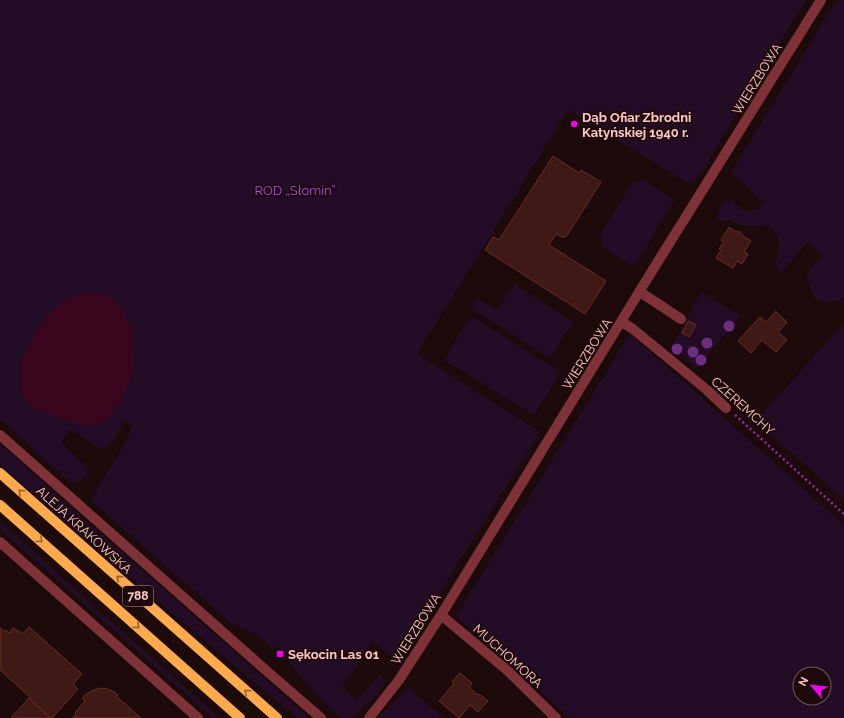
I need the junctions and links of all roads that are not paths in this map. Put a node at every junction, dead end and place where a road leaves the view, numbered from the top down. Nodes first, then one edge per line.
1 (822, 0) edge
2 (640, 292) junction
3 (681, 318) dead end
4 (622, 322) junction
5 (726, 408) road end
6 (0, 435) edge
7 (0, 473) edge
8 (0, 505) edge
9 (0, 542) edge
10 (441, 615) junction
11 (198, 718) edge
12 (240, 718) edge
13 (277, 718) edge
14 (321, 718) edge
15 (369, 718) edge
16 (556, 718) edge

1 - 2 street, WIERZBOWA
2 - 3 street
2 - 4 street, WIERZBOWA
4 - 5 street, CZEREMCHY
4 - 10 street, WIERZBOWA
6 - 14 street
13 -> 7 main road, ALEJA KRAKOWSKA / 788
8 -> 12 main road, 788
9 - 11 street
10 - 15 street, WIERZBOWA
10 - 16 street, MUCHOMORA

